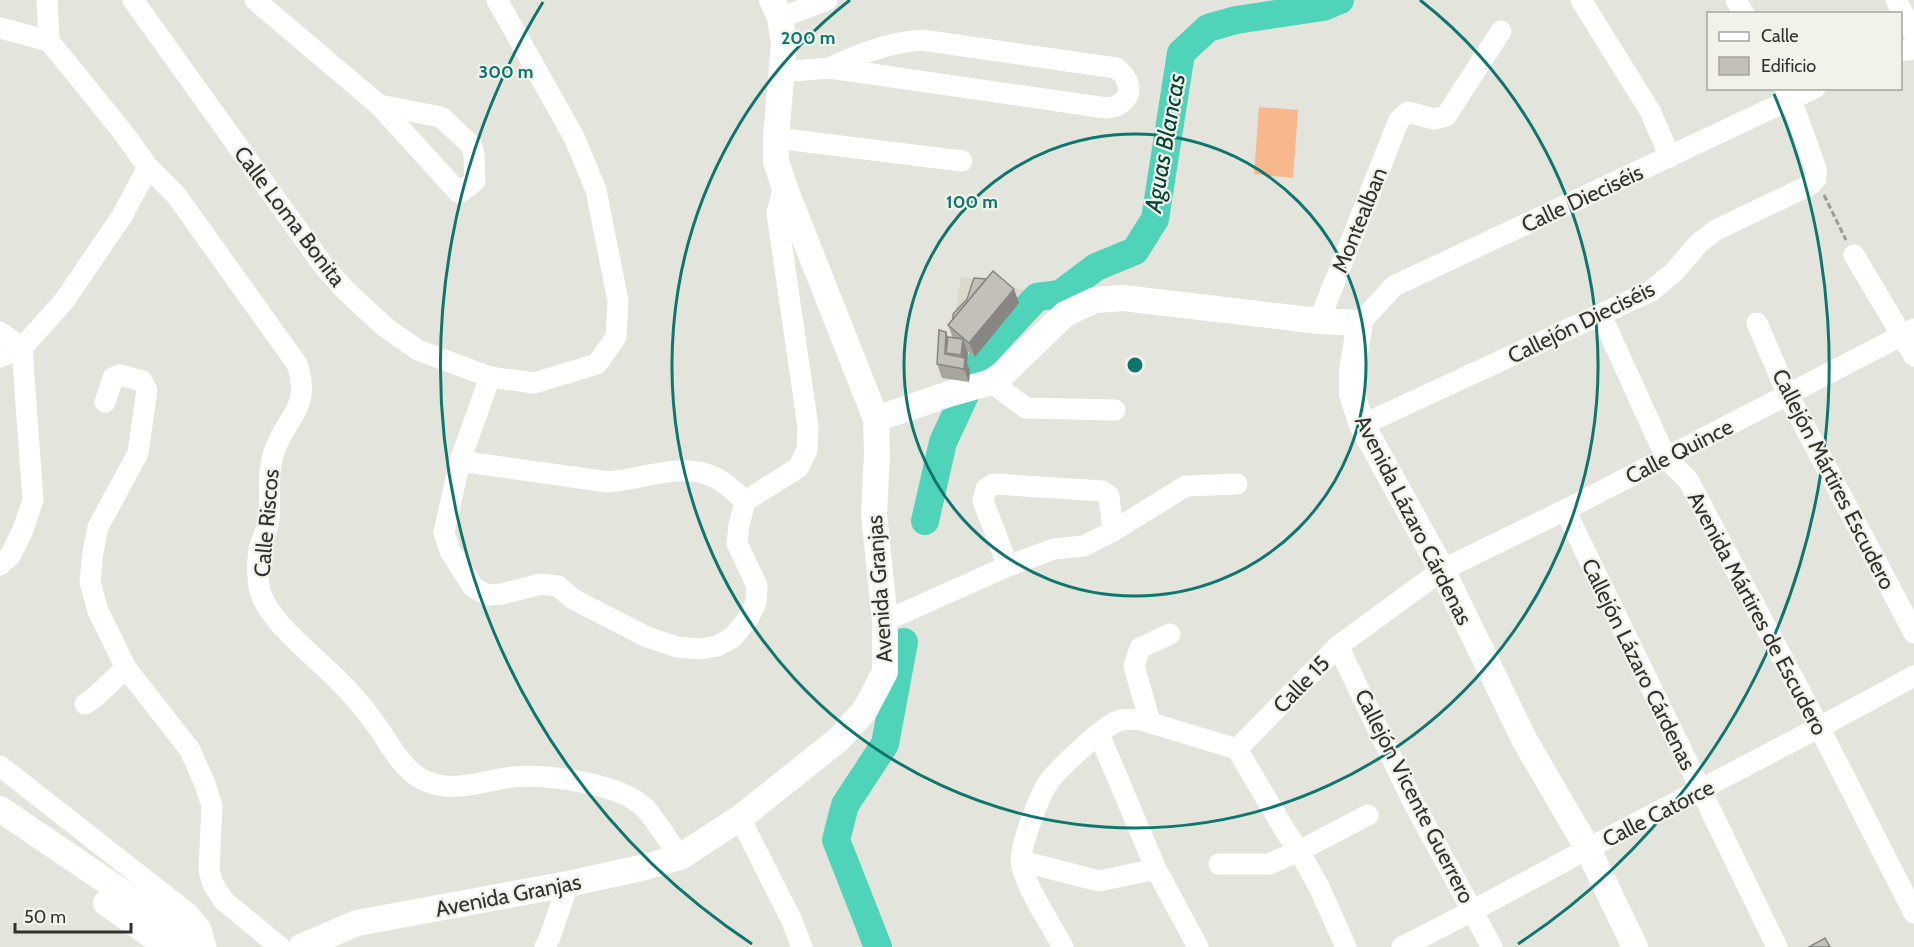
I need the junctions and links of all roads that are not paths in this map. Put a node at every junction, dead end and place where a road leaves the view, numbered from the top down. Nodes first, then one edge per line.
1 (47, 0) edge
2 (133, 0) edge
3 (255, 0) edge
4 (497, 0) edge
5 (827, 0) edge
6 (1581, 0) edge
7 (1896, 0) edge
8 (776, 9) edge
9 (0, 28) edge
10 (1501, 31) dead end
11 (1914, 34) edge
12 (49, 41) junction
13 (1902, 48) edge
14 (830, 68) junction
15 (780, 72) junction
16 (1806, 90) edge
17 (1788, 94) edge
18 (379, 105) junction
19 (776, 138) junction
20 (1670, 157) junction
21 (962, 161) dead end
22 (148, 167) junction
23 (784, 186) junction
24 (1854, 255) road end
25 (1600, 315) junction
26 (1319, 321) junction
27 (1360, 323) junction
28 (1757, 323) dead end
29 (0, 332) edge
30 (1908, 332) edge
31 (22, 348) junction
32 (1914, 356) edge
33 (0, 357) edge
34 (490, 377) junction
35 (991, 382) junction
36 (1788, 395) junction
37 (105, 402) dead end
38 (1115, 410) dead end
39 (876, 419) junction
40 (1362, 425) junction
41 (1666, 458) junction
42 (460, 461) junction
43 (1237, 484) dead end
44 (746, 501) junction
45 (1565, 510) junction
46 (1113, 531) junction
47 (0, 565) edge
48 (1008, 566) junction
49 (1442, 570) junction
50 (885, 621) junction
51 (1914, 633) edge
52 (1170, 634) dead end
53 (1338, 645) junction
54 (126, 668) junction
55 (1914, 676) edge
56 (85, 704) dead end
57 (1150, 722) junction
58 (1820, 729) junction
59 (1099, 734) junction
60 (1237, 749) junction
61 (0, 766) edge
62 (1700, 791) junction
63 (0, 809) edge
64 (1368, 815) dead end
65 (740, 818) junction
66 (0, 829) edge
67 (1588, 849) junction
68 (1299, 851) junction
69 (680, 857) junction
70 (1021, 861) junction
71 (1219, 864) dead end
72 (1156, 869) junction
73 (568, 884) junction
74 (1474, 911) junction
75 (1914, 913) edge
76 (168, 947) edge
77 (205, 947) edge
78 (280, 947) edge
79 (301, 947) edge
80 (544, 947) edge
81 (802, 947) edge
82 (1063, 947) edge
83 (1198, 947) edge
84 (1346, 947) edge
85 (1402, 947) edge
86 (1492, 947) edge
87 (1635, 947) edge
88 (1776, 947) edge

1 - 12 street
2 - 34 street, Calle Loma Bonita
3 - 18 street
4 - 34 street, Calle Loma Bonita
5 - 8 street
6 - 20 street
7 - 11 street
8 - 15 main road, Avenida Granjas
9 - 12 street
10 - 26 street, Montealban
11 - 13 street
12 - 22 street, Calle Riscos
14 - 14 street
14 - 15 street
15 - 19 main road, Avenida Granjas
16 - 17 street, Calle Dieciséis
17 - 20 street, Calle Dieciséis
17 - 25 street, Callejón Dieciséis
18 - 18 street
19 - 21 street
19 - 23 main road, Avenida Granjas
20 - 27 street, Calle Dieciséis
22 - 31 street
22 - 69 street, Calle Riscos
23 - 39 main road, Avenida Granjas
23 - 44 street
24 - 30 street
25 - 40 street, Callejón Dieciséis
25 - 41 street, Avenida Mártires de Escudero
26 - 27 main road
26 - 35 main road
27 - 40 main road, Avenida Lázaro Cárdenas
28 - 36 street, Callejón Mártires Escudero
29 - 31 street
30 - 32 street
30 - 36 street, Calle Quince
31 - 33 street
31 - 47 street
34 - 42 street
35 - 38 street
35 - 39 main road
36 - 41 street, Calle Quince
36 - 51 street, Callejón Mártires Escudero
37 - 54 street
39 - 50 main road, Avenida Granjas
40 - 49 main road, Avenida Lázaro Cárdenas
41 - 45 street, Calle Quince
41 - 58 street, Avenida Mártires de Escudero
42 - 44 street
42 - 44 street
43 - 46 street
45 - 49 street, Calle Quince
45 - 62 street, Callejón Lázaro Cárdenas
46 - 48 street
46 - 48 street
48 - 50 street
49 - 53 street, Calle 15
49 - 67 main road, Avenida Lázaro Cárdenas
50 - 65 main road, Avenida Granjas
52 - 57 street
53 - 60 street, Calle 15
53 - 74 street, Callejón Vicente Guerrero
54 - 56 street
54 - 78 street
55 - 58 street, Calle Catorce
57 - 59 street
57 - 60 street
58 - 62 street, Calle Catorce
58 - 75 street, Avenida Mártires de Escudero
59 - 70 street
59 - 72 street
60 - 68 street
61 - 77 street
62 - 67 street, Calle Catorce
62 - 88 street, Callejón Lázaro Cárdenas
63 - 77 main road
64 - 68 street
65 - 69 main road, Avenida Granjas
65 - 81 street
66 - 76 main road
67 - 74 street, Calle Catorce
67 - 87 main road, Avenida Lázaro Cárdenas
68 - 71 street
68 - 84 street
69 - 73 main road, Avenida Granjas
70 - 72 street
70 - 82 street
72 - 83 street
73 - 79 main road, Avenida Granjas
73 - 80 street
74 - 85 street, Calle Catorce
74 - 86 street, Callejón Vicente Guerrero

